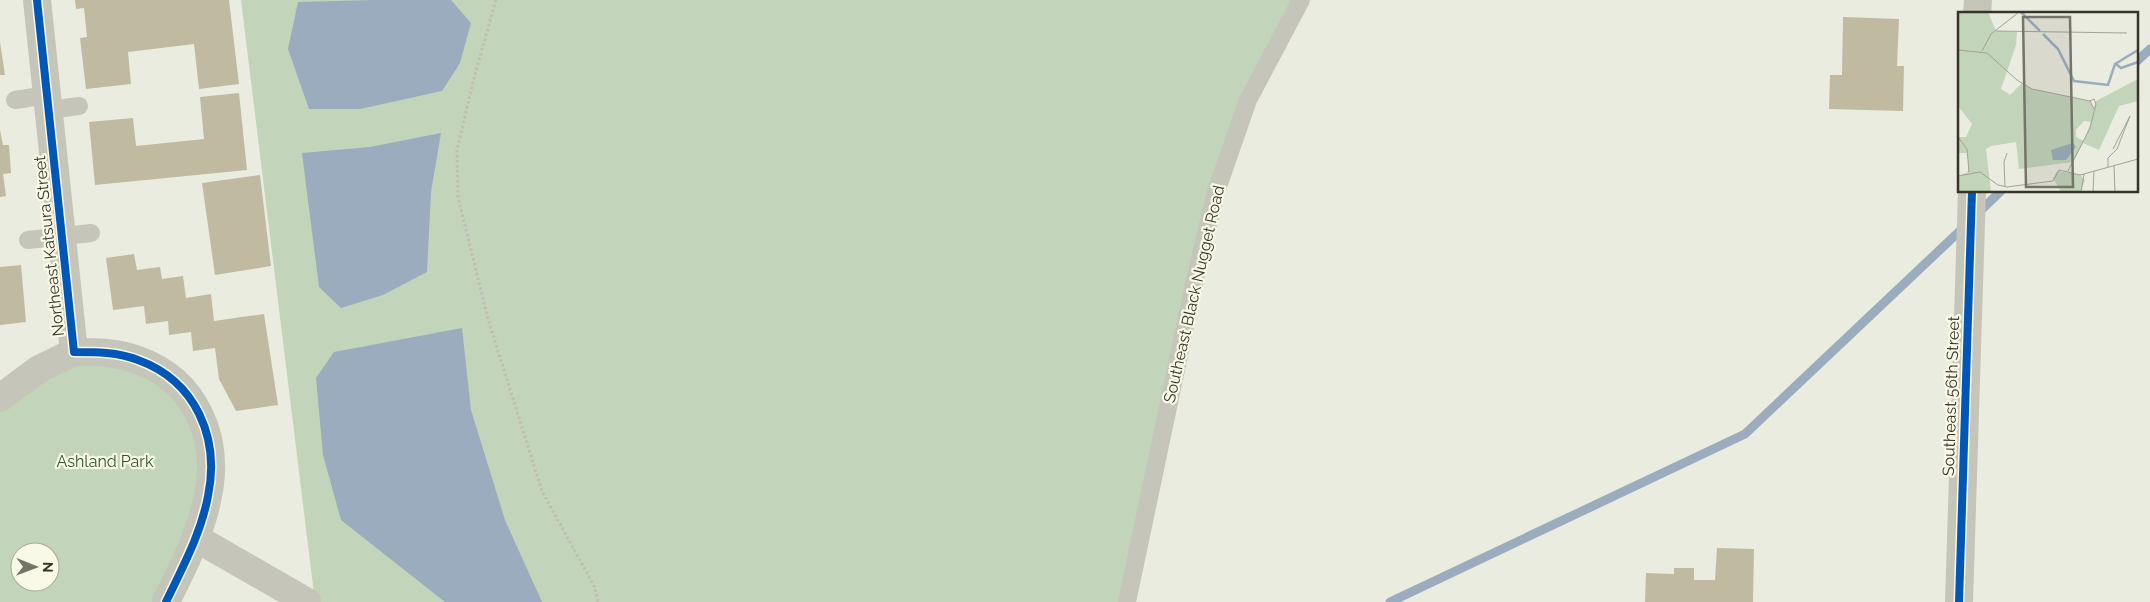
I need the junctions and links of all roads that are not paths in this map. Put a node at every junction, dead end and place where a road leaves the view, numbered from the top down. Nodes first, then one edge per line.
1 (37, 0) edge
2 (1301, 0) edge
3 (15, 100) dead end
4 (48, 103) junction
5 (79, 106) dead end
6 (1972, 192) edge
7 (91, 233) dead end
8 (62, 236) junction
9 (28, 240) dead end
10 (74, 352) junction
11 (0, 398) edge
12 (196, 538) junction
13 (166, 602) edge
14 (307, 602) edge
15 (1127, 602) edge
16 (1959, 602) edge

1 - 4 street, Northeast Katsura Street
2 - 15 lane, Southeast Black Nugget Road
3 - 4 lane
4 - 5 lane
4 - 8 street, Northeast Katsura Street
6 - 16 street, Southeast 56th Street
7 - 8 lane
8 - 9 lane
8 - 10 street, Northeast Katsura Street
10 - 11 street
10 - 12 street, Northeast Katsura Street
12 - 13 street, Northeast Katsura Street
12 - 14 street

